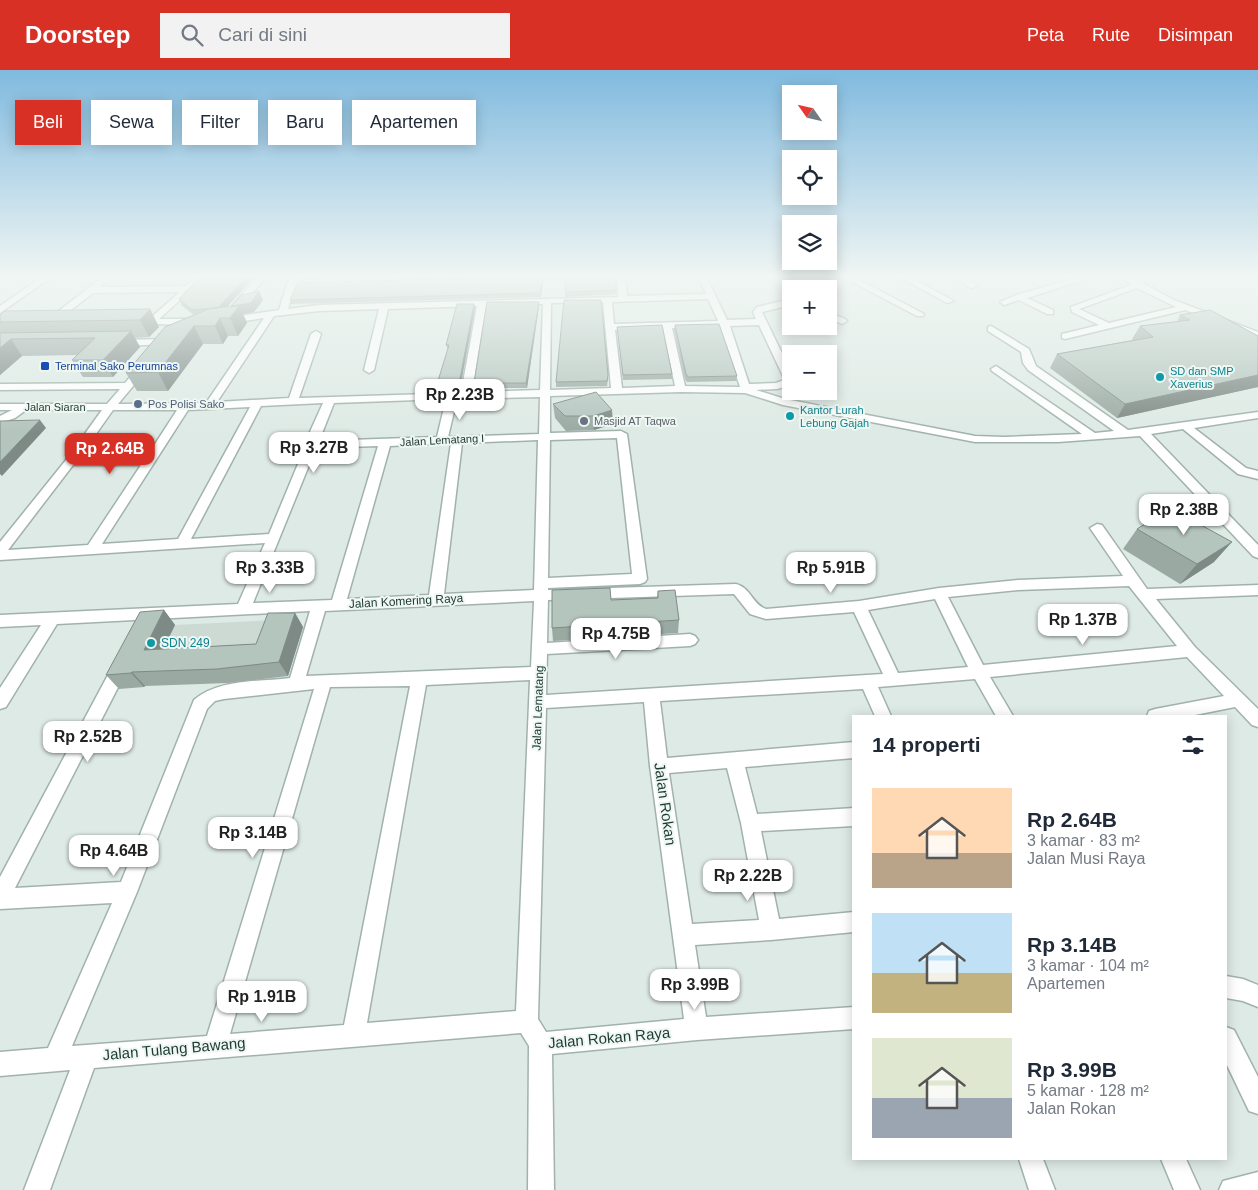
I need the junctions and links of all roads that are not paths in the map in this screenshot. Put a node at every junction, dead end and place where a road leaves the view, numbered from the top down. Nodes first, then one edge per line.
1 (261, 328) edge
2 (378, 328) edge
3 (478, 328) edge
4 (546, 328) edge
5 (611, 328) edge
6 (669, 328) edge
7 (726, 328) edge
8 (765, 328) edge
9 (1098, 328) edge
10 (1241, 328) edge
11 (991, 329) dead end
12 (316, 334) dead end
13 (1258, 335) edge
14 (1064, 336) dead end
15 (109, 343) edge
16 (782, 364) edge
17 (996, 369) dead end
18 (368, 370) dead end
19 (782, 385) edge
20 (127, 386) junction
21 (0, 387) edge
22 (746, 389) junction
23 (681, 390) junction
24 (617, 392) junction
25 (545, 395) junction
26 (452, 396) junction
27 (466, 396) junction
28 (330, 400) junction
29 (293, 401) junction
30 (784, 402) joint
31 (257, 403) junction
32 (25, 406) junction
33 (209, 406) junction
34 (0, 407) edge
35 (185, 407) junction
36 (109, 408) junction
37 (1258, 415) edge
38 (0, 420) edge
39 (1185, 426) junction
40 (1143, 432) junction
41 (1126, 434) junction
42 (543, 436) junction
43 (1094, 437) junction
44 (442, 440) junction
45 (457, 440) junction
46 (385, 443) junction
47 (310, 445) junction
48 (150, 461) junction
49 (70, 462) junction
50 (1258, 475) edge
51 (1097, 528) dead end
52 (274, 538) junction
53 (182, 544) junction
54 (92, 549) junction
55 (0, 551) edge
56 (1258, 553) edge
57 (0, 555) edge
58 (1133, 581) junction
59 (612, 586) junction
60 (541, 589) junction
61 (1258, 590) edge
62 (939, 593) junction
63 (1145, 594) junction
64 (436, 600) junction
65 (338, 605) junction
66 (319, 606) junction
67 (859, 606) junction
68 (242, 610) junction
69 (148, 614) junction
70 (52, 619) junction
71 (0, 621) edge
72 (139, 631) edge
73 (690, 640) dead end
74 (130, 648) edge
75 (539, 649) junction
76 (1190, 651) junction
77 (979, 672) junction
78 (539, 673) junction
79 (419, 679) junction
80 (893, 679) junction
81 (324, 681) junction
82 (868, 682) junction
83 (296, 685) junction
84 (652, 696) junction
85 (1239, 700) junction
86 (0, 702) edge
87 (538, 702) junction
88 (883, 715) edge
89 (1004, 715) edge
90 (1160, 715) edge
91 (1258, 720) edge
92 (852, 750) edge
93 (734, 760) junction
94 (659, 766) junction
95 (852, 818) edge
96 (750, 824) junction
97 (127, 892) junction
98 (0, 898) edge
99 (852, 922) edge
100 (771, 930) junction
101 (684, 934) junction
102 (1227, 987) edge
103 (1258, 996) edge
104 (852, 1018) edge
105 (527, 1021) junction
106 (697, 1029) junction
107 (353, 1035) junction
108 (1227, 1040) edge
109 (540, 1044) junction
110 (215, 1046) junction
111 (87, 1056) junction
112 (55, 1060) junction
113 (0, 1064) edge
114 (1258, 1102) edge
115 (1031, 1160) edge
116 (1173, 1160) edge
117 (1258, 1185) edge
118 (37, 1190) edge
119 (541, 1190) edge
120 (1042, 1190) edge
121 (1187, 1190) edge
122 (1232, 1190) edge

1 - 33 street
2 - 18 street
3 - 27 street
4 - 25 street, Jalan Lematang
5 - 24 street
6 - 23 street
7 - 22 street
8 - 16 street
9 - 14 street
10 - 13 street
11 - 41 street
12 - 29 street
15 - 20 street
17 - 43 street
19 - 22 street
20 - 21 street
20 - 36 street
22 - 23 street, Jalan Siaran
22 - 30 street
23 - 24 street, Jalan Siaran
24 - 25 street, Jalan Siaran
25 - 27 street, Jalan Siaran
25 - 42 street, Jalan Lematang
26 - 27 street, Jalan Siaran
26 - 28 street, Jalan Siaran
26 - 44 street
28 - 29 street, Jalan Siaran
28 - 47 street
29 - 31 street, Jalan Siaran
30 - 43 street
31 - 33 street, Jalan Siaran
31 - 53 street
32 - 34 street, Jalan Siaran
32 - 36 street, Jalan Siaran
32 - 38 street
33 - 35 street, Jalan Siaran
35 - 36 street, Jalan Siaran
35 - 48 street
36 - 49 street
37 - 39 street
39 - 40 street
39 - 50 street
40 - 41 street
40 - 56 street
41 - 43 street
42 - 45 street, Jalan Lematang I
42 - 59 street, Jalan Lematang I
42 - 60 street, Jalan Lematang
44 - 45 street, Jalan Lematang I
44 - 46 street, Jalan Lematang I
45 - 64 street
46 - 47 street, Jalan Lematang I
46 - 65 street
47 - 52 street
48 - 49 street
48 - 54 street
49 - 55 street
51 - 58 street
52 - 53 street
52 - 68 street
53 - 54 street
54 - 57 street
58 - 62 street
58 - 63 street
59 - 60 street, Jalan Komering Raya
59 - 67 street
60 - 64 street, Jalan Komering Raya
60 - 75 street, Jalan Lematang
61 - 63 street
62 - 67 street
62 - 77 street
63 - 76 street
64 - 65 street, Jalan Komering Raya
65 - 66 street, Jalan Komering Raya
66 - 68 street, Jalan Komering Raya
66 - 83 street
67 - 80 street
68 - 69 street, Jalan Komering Raya
69 - 70 street, Jalan Komering Raya
69 - 72 street
70 - 71 street, Jalan Komering Raya
70 - 86 street
73 - 75 street
74 - 98 street
75 - 78 street, Jalan Lematang
76 - 77 street
76 - 85 street
77 - 80 street
77 - 89 street
78 - 79 street
78 - 87 street, Jalan Lematang
79 - 81 street
79 - 107 street
80 - 82 street
81 - 83 street
81 - 110 street
82 - 84 street
82 - 88 street
83 - 97 street
84 - 87 street
84 - 94 street, Jalan Rokan
85 - 90 street
85 - 91 street
87 - 105 street, Jalan Lematang
92 - 93 street
93 - 94 street
93 - 96 street
94 - 101 street, Jalan Rokan
95 - 96 street
96 - 100 street
97 - 98 street
97 - 112 street
99 - 100 street
100 - 101 street
101 - 106 street, Jalan Rokan
102 - 103 street
104 - 106 street, Jalan Rokan Raya
105 - 107 street, Jalan Tulang Bawang
105 - 109 street, Jalan Rokan Raya
106 - 109 street, Jalan Rokan Raya
107 - 110 street, Jalan Tulang Bawang
108 - 114 street
109 - 119 street
110 - 111 street, Jalan Tulang Bawang
111 - 112 street, Jalan Tulang Bawang
111 - 118 street
112 - 113 street, Jalan Tulang Bawang
115 - 120 street
116 - 121 street
117 - 122 street

